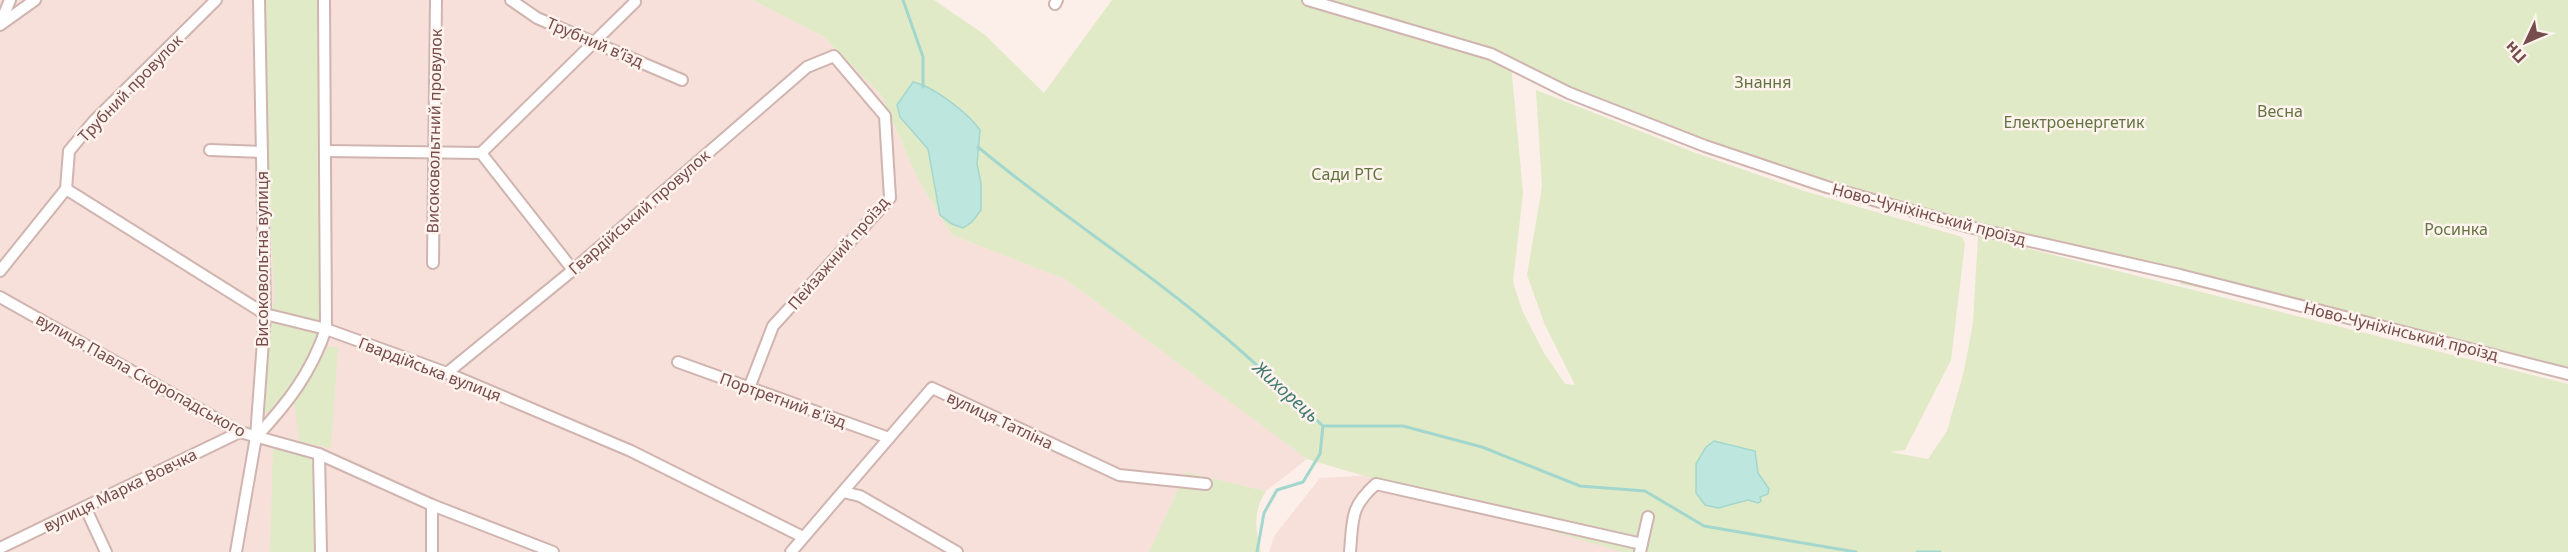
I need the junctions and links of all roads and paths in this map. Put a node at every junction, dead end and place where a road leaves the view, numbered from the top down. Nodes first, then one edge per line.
1 (10, 0) edge
2 (35, 0) edge
3 (216, 0) edge
4 (259, 0) edge
5 (324, 0) edge
6 (436, 0) edge
7 (511, 0) edge
8 (1308, 0) edge
9 (634, 2) dead end
10 (0, 24) edge
11 (595, 41) junction
12 (834, 56) joint
13 (682, 80) dead end
14 (210, 150) dead end
15 (325, 151) junction
16 (262, 152) junction
17 (481, 153) junction
18 (435, 154) junction
19 (66, 189) junction
20 (432, 262) dead end
21 (573, 270) junction
22 (0, 271) edge
23 (0, 297) edge
24 (265, 314) junction
25 (326, 329) junction
26 (678, 362) dead end
27 (447, 373) junction
28 (2568, 374) edge
29 (749, 388) junction
30 (240, 432) junction
31 (256, 436) junction
32 (889, 438) junction
33 (319, 454) junction
34 (1206, 484) dead end
35 (843, 492) junction
36 (432, 505) junction
37 (86, 507) junction
38 (1648, 517) dead end
39 (803, 537) junction
40 (0, 548) edge
41 (1641, 548) edge
42 (106, 552) edge
43 (237, 552) edge
44 (321, 552) edge
45 (432, 552) edge
46 (553, 552) edge
47 (791, 552) edge
48 (957, 552) edge
49 (1350, 552) edge

1 - 10 street
2 - 10 street
3 - 19 street, Трубний провулок
4 - 16 street, Високовольтна вулиця
5 - 15 street
6 - 18 street, Високовольтний провулок
7 - 11 street, Трубний в’їзд
8 - 28 street, Ново-Чуніхінський проїзд
9 - 11 street
11 - 13 street, Трубний в’їзд
11 - 17 street
12 - 21 street, Гвардійський провулок
12 - 29 street, Пейзажний проїзд
14 - 16 street
15 - 18 street
15 - 25 street
16 - 24 street, Високовольтна вулиця
17 - 18 street
17 - 21 street
18 - 20 street, Високовольтний провулок
19 - 22 street
19 - 24 street, Гвардійська вулиця
21 - 27 street, Гвардійський провулок
23 - 30 street, вулиця Павла Скоропадського
24 - 25 street, Гвардійська вулиця
24 - 31 street, Високовольтна вулиця
25 - 27 street, Гвардійська вулиця
25 - 31 street
26 - 29 street, Портретний в'їзд
27 - 39 street, Гвардійська вулиця
29 - 32 street, Портретний в'їзд
30 - 31 street, вулиця Павла Скоропадського
30 - 37 street, вулиця Марка Вовчка
31 - 33 street, вулиця Павла Скоропадського
31 - 43 street, Високовольтна вулиця
32 - 34 street, вулиця Татліна
32 - 35 street, вулиця Татліна
33 - 36 street, вулиця Павла Скоропадського
33 - 44 street
35 - 39 street, вулиця Татліна
35 - 48 street
36 - 45 street
36 - 46 street, вулиця Павла Скоропадського
37 - 40 street, вулиця Марка Вовчка
37 - 42 street
38 - 41 street
39 - 47 street, вулиця Татліна
41 - 49 street

